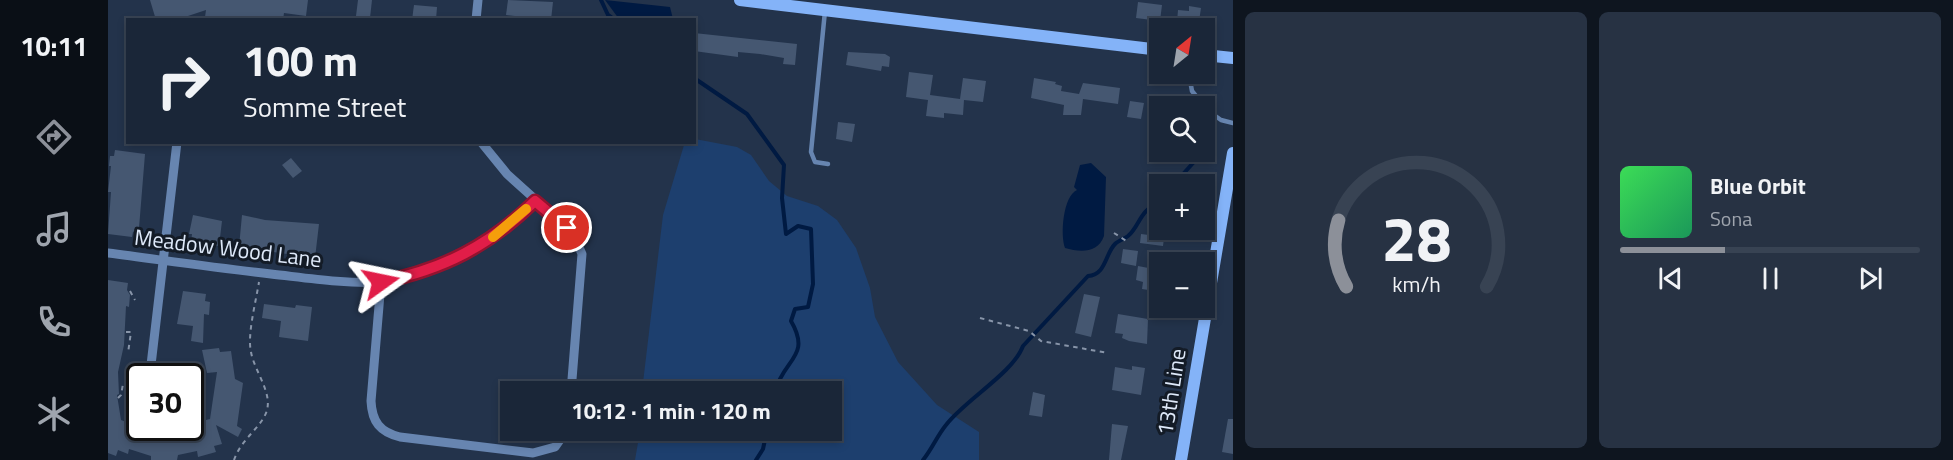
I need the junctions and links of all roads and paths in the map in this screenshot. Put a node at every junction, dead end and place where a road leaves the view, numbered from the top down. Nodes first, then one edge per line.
1 (478, 0) edge
2 (740, 0) edge
3 (825, 10) junction
4 (476, 18) edge
5 (1149, 49) edge
6 (1215, 56) edge
7 (1233, 58) edge
8 (1215, 115) edge
9 (1233, 123) edge
10 (177, 144) edge
11 (482, 144) edge
12 (1233, 153) edge
13 (828, 164) dead end
14 (535, 201) junction
15 (1114, 233) dead end
16 (1128, 242) dead end
17 (108, 253) edge
18 (162, 260) junction
19 (260, 273) junction
20 (381, 282) junction
21 (130, 291) dead end
22 (135, 300) dead end
23 (980, 318) dead end
24 (126, 332) dead end
25 (128, 353) dead end
26 (1108, 353) dead end
27 (151, 363) edge
28 (572, 381) edge
29 (123, 384) dead end
30 (118, 398) dead end
31 (559, 441) edge
32 (234, 460) edge
33 (1181, 460) edge

1 - 4 street
2 - 3 main road
3 - 5 main road
3 - 13 lane
6 - 7 main road
8 - 9 lane
10 - 18 street
11 - 14 street
12 - 33 main road, 13th Line
14 - 20 street, Meadow Wood Lane
14 - 28 street
15 - 16 path
17 - 18 street, Meadow Wood Lane
18 - 19 street, Meadow Wood Lane
18 - 27 street
19 - 20 street, Meadow Wood Lane
19 - 32 path
20 - 31 street
21 - 22 path
23 - 26 path
24 - 25 path
29 - 30 path

